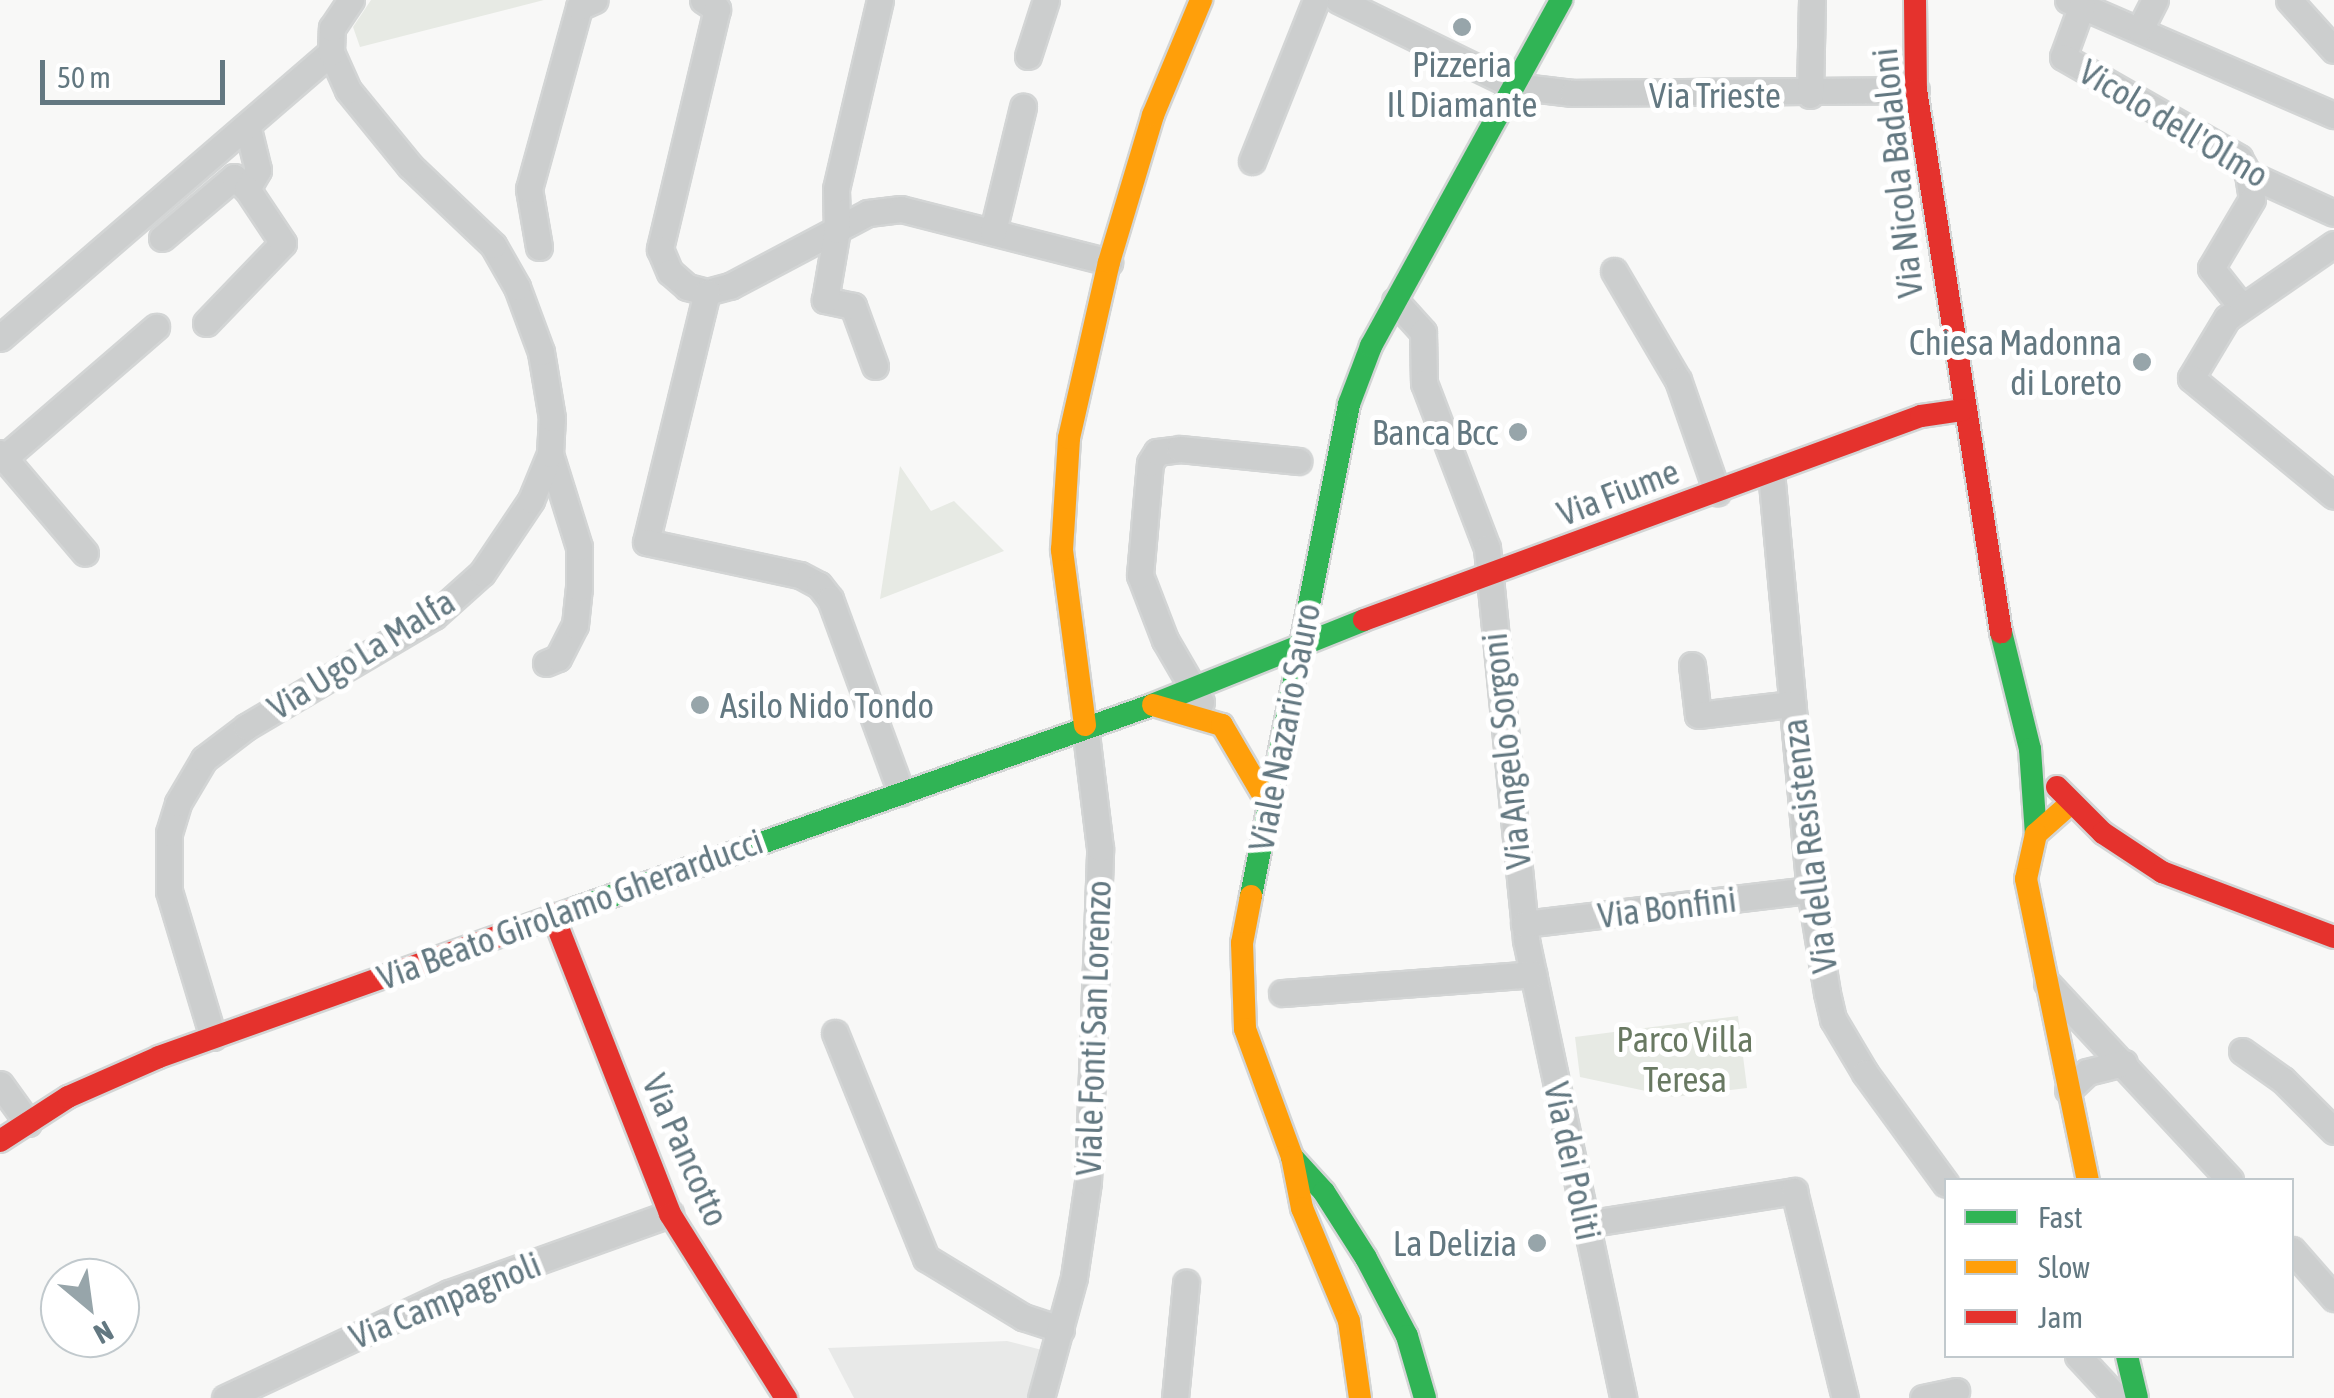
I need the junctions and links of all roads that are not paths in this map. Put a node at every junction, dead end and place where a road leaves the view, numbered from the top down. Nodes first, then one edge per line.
1 (352, 0) edge
2 (595, 0) edge
3 (880, 0) edge
4 (1046, 0) edge
5 (1316, 0) edge
6 (1338, 0) edge
7 (1561, 0) edge
8 (1812, 0) edge
9 (1916, 0) edge
10 (2154, 0) edge
11 (2289, 0) edge
12 (1200, 1) edge
13 (713, 3) edge
14 (2075, 3) edge
15 (2140, 28) junction
16 (331, 40) junction
17 (2334, 50) edge
18 (1028, 56) dead end
19 (1514, 86) junction
20 (1916, 90) junction
21 (1810, 96) junction
22 (1022, 107) dead end
23 (2334, 115) edge
24 (247, 124) junction
25 (1252, 160) dead end
26 (2248, 174) junction
27 (246, 189) junction
28 (2334, 214) edge
29 (837, 230) junction
30 (993, 231) junction
31 (162, 238) dead end
32 (2334, 244) edge
33 (539, 247) dead end
34 (1109, 262) junction
35 (1614, 271) dead end
36 (707, 292) junction
37 (1395, 302) junction
38 (2241, 306) junction
39 (206, 324) dead end
40 (156, 327) dead end
41 (0, 338) edge
42 (875, 366) dead end
43 (1962, 410) junction
44 (550, 454) junction
45 (2, 456) edge
46 (1298, 461) dead end
47 (1771, 472) junction
48 (1717, 492) junction
49 (2334, 496) edge
50 (85, 552) dead end
51 (1486, 579) junction
52 (1298, 644) junction
53 (546, 663) dead end
54 (1692, 665) dead end
55 (1233, 674) junction
56 (1194, 689) junction
57 (1152, 704) junction
58 (1792, 704) junction
59 (1285, 710) junction
60 (1234, 721) junction
61 (1085, 726) junction
62 (2030, 750) junction
63 (901, 792) junction
64 (2071, 803) junction
65 (1269, 805) junction
66 (2036, 834) junction
67 (2026, 879) junction
68 (1810, 890) junction
69 (553, 914) junction
70 (1524, 924) junction
71 (2334, 938) edge
72 (1533, 974) junction
73 (2044, 980) junction
74 (1282, 993) dead end
75 (2081, 1019) junction
76 (2053, 1020) junction
77 (835, 1034) dead end
78 (214, 1037) junction
79 (2060, 1051) junction
80 (2242, 1051) dead end
81 (2124, 1063) junction
82 (0, 1084) edge
83 (2068, 1090) junction
84 (28, 1123) junction
85 (2334, 1131) edge
86 (0, 1142) edge
87 (1292, 1156) junction
88 (2088, 1178) edge
89 (2228, 1178) edge
90 (1944, 1181) edge
91 (670, 1214) junction
92 (1586, 1224) junction
93 (2294, 1252) edge
94 (1186, 1283) dead end
95 (2334, 1298) edge
96 (1061, 1329) junction
97 (2080, 1358) edge
98 (2127, 1358) edge
99 (1956, 1391) dead end
100 (225, 1398) edge
101 (786, 1398) edge
102 (1041, 1398) edge
103 (1175, 1398) edge
104 (1360, 1398) edge
105 (1425, 1398) edge
106 (1622, 1398) edge
107 (1845, 1398) edge
108 (1923, 1398) edge
109 (2116, 1398) edge
110 (2136, 1398) edge

1 - 16 street
2 - 33 street
3 - 29 street
4 - 18 street
5 - 25 street
6 - 19 street, Via Trieste
7 - 19 street, Viale Nazario Sauro
8 - 21 street
9 - 20 street, Via Nicola Badaloni
10 - 15 street
11 - 17 street
12 - 34 street
13 - 36 street
14 - 15 street
14 - 26 street, Vicolo dell'Olmo
15 - 23 street
16 - 24 street
16 - 44 street, Via Ugo La Malfa
19 - 21 street, Via Trieste
19 - 37 street, Viale Nazario Sauro
20 - 21 street, Via Trieste
20 - 43 street, Via Nicola Badaloni
22 - 30 street
24 - 27 street
24 - 41 street
26 - 28 street, Vicolo dell'Olmo
26 - 38 street
27 - 31 street
27 - 39 street
29 - 30 street
29 - 36 street
29 - 42 street
30 - 34 street
32 - 38 street
34 - 61 street
35 - 48 street
36 - 63 street
37 - 51 street
37 - 52 street, Viale Nazario Sauro
38 - 49 street
40 - 45 street
43 - 47 street, Via Fiume
43 - 62 street, Via Nicola Badaloni
44 - 53 street
44 - 78 street, Via Ugo La Malfa
45 - 50 street
46 - 56 street
47 - 48 street, Via Fiume
47 - 58 street, Via della Resistenza
48 - 51 street, Via Fiume
51 - 52 street, Via Fiume
51 - 70 street, Via Angelo Sorgoni
52 - 55 street, Via Fiume
52 - 59 street, Viale Nazario Sauro
54 - 58 street
55 - 56 street, Via Beato Girolamo Gherarducci
55 - 59 street
56 - 57 street, Via Beato Girolamo Gherarducci
56 - 60 street
57 - 60 street
57 - 61 street, Via Beato Girolamo Gherarducci
58 - 68 street, Via della Resistenza
59 - 60 street
59 - 65 street, Viale Nazario Sauro
60 - 65 street
61 - 63 street, Via Beato Girolamo Gherarducci
61 - 96 street, Viale Fonti San Lorenzo
62 - 64 street, Via Nicola Badaloni
62 - 66 street, Via Nicola Badaloni
63 - 69 street, Via Beato Girolamo Gherarducci
64 - 66 street
64 - 67 street
64 - 71 street, Via Nicola Badaloni
65 - 87 street, Viale Nazario Sauro
66 - 67 street, Via Nicola Badaloni
67 - 73 street
68 - 70 street, Via Bonfini
68 - 90 street, Via della Resistenza
69 - 78 street, Via Beato Girolamo Gherarducci
69 - 91 street, Via Pancotto
70 - 72 street, Via dei Politi
72 - 74 street
72 - 92 street, Via dei Politi
73 - 75 street
73 - 76 street
75 - 76 street
75 - 81 street
76 - 79 street
77 - 96 street
78 - 84 street, Via Beato Girolamo Gherarducci
79 - 81 street
79 - 83 street
80 - 85 street
81 - 83 street
81 - 89 street
82 - 84 street
83 - 88 street
84 - 86 street, Via Beato Girolamo Gherarducci
87 - 104 street, Viale Nazario Sauro
87 - 105 street, Viale Nazario Sauro
91 - 100 street, Via Campagnoli
91 - 101 street, Via Pancotto
92 - 106 street, Via dei Politi
92 - 107 street
93 - 95 street
94 - 103 street
96 - 102 street, Viale Fonti San Lorenzo
97 - 109 street
98 - 110 street
99 - 108 street

